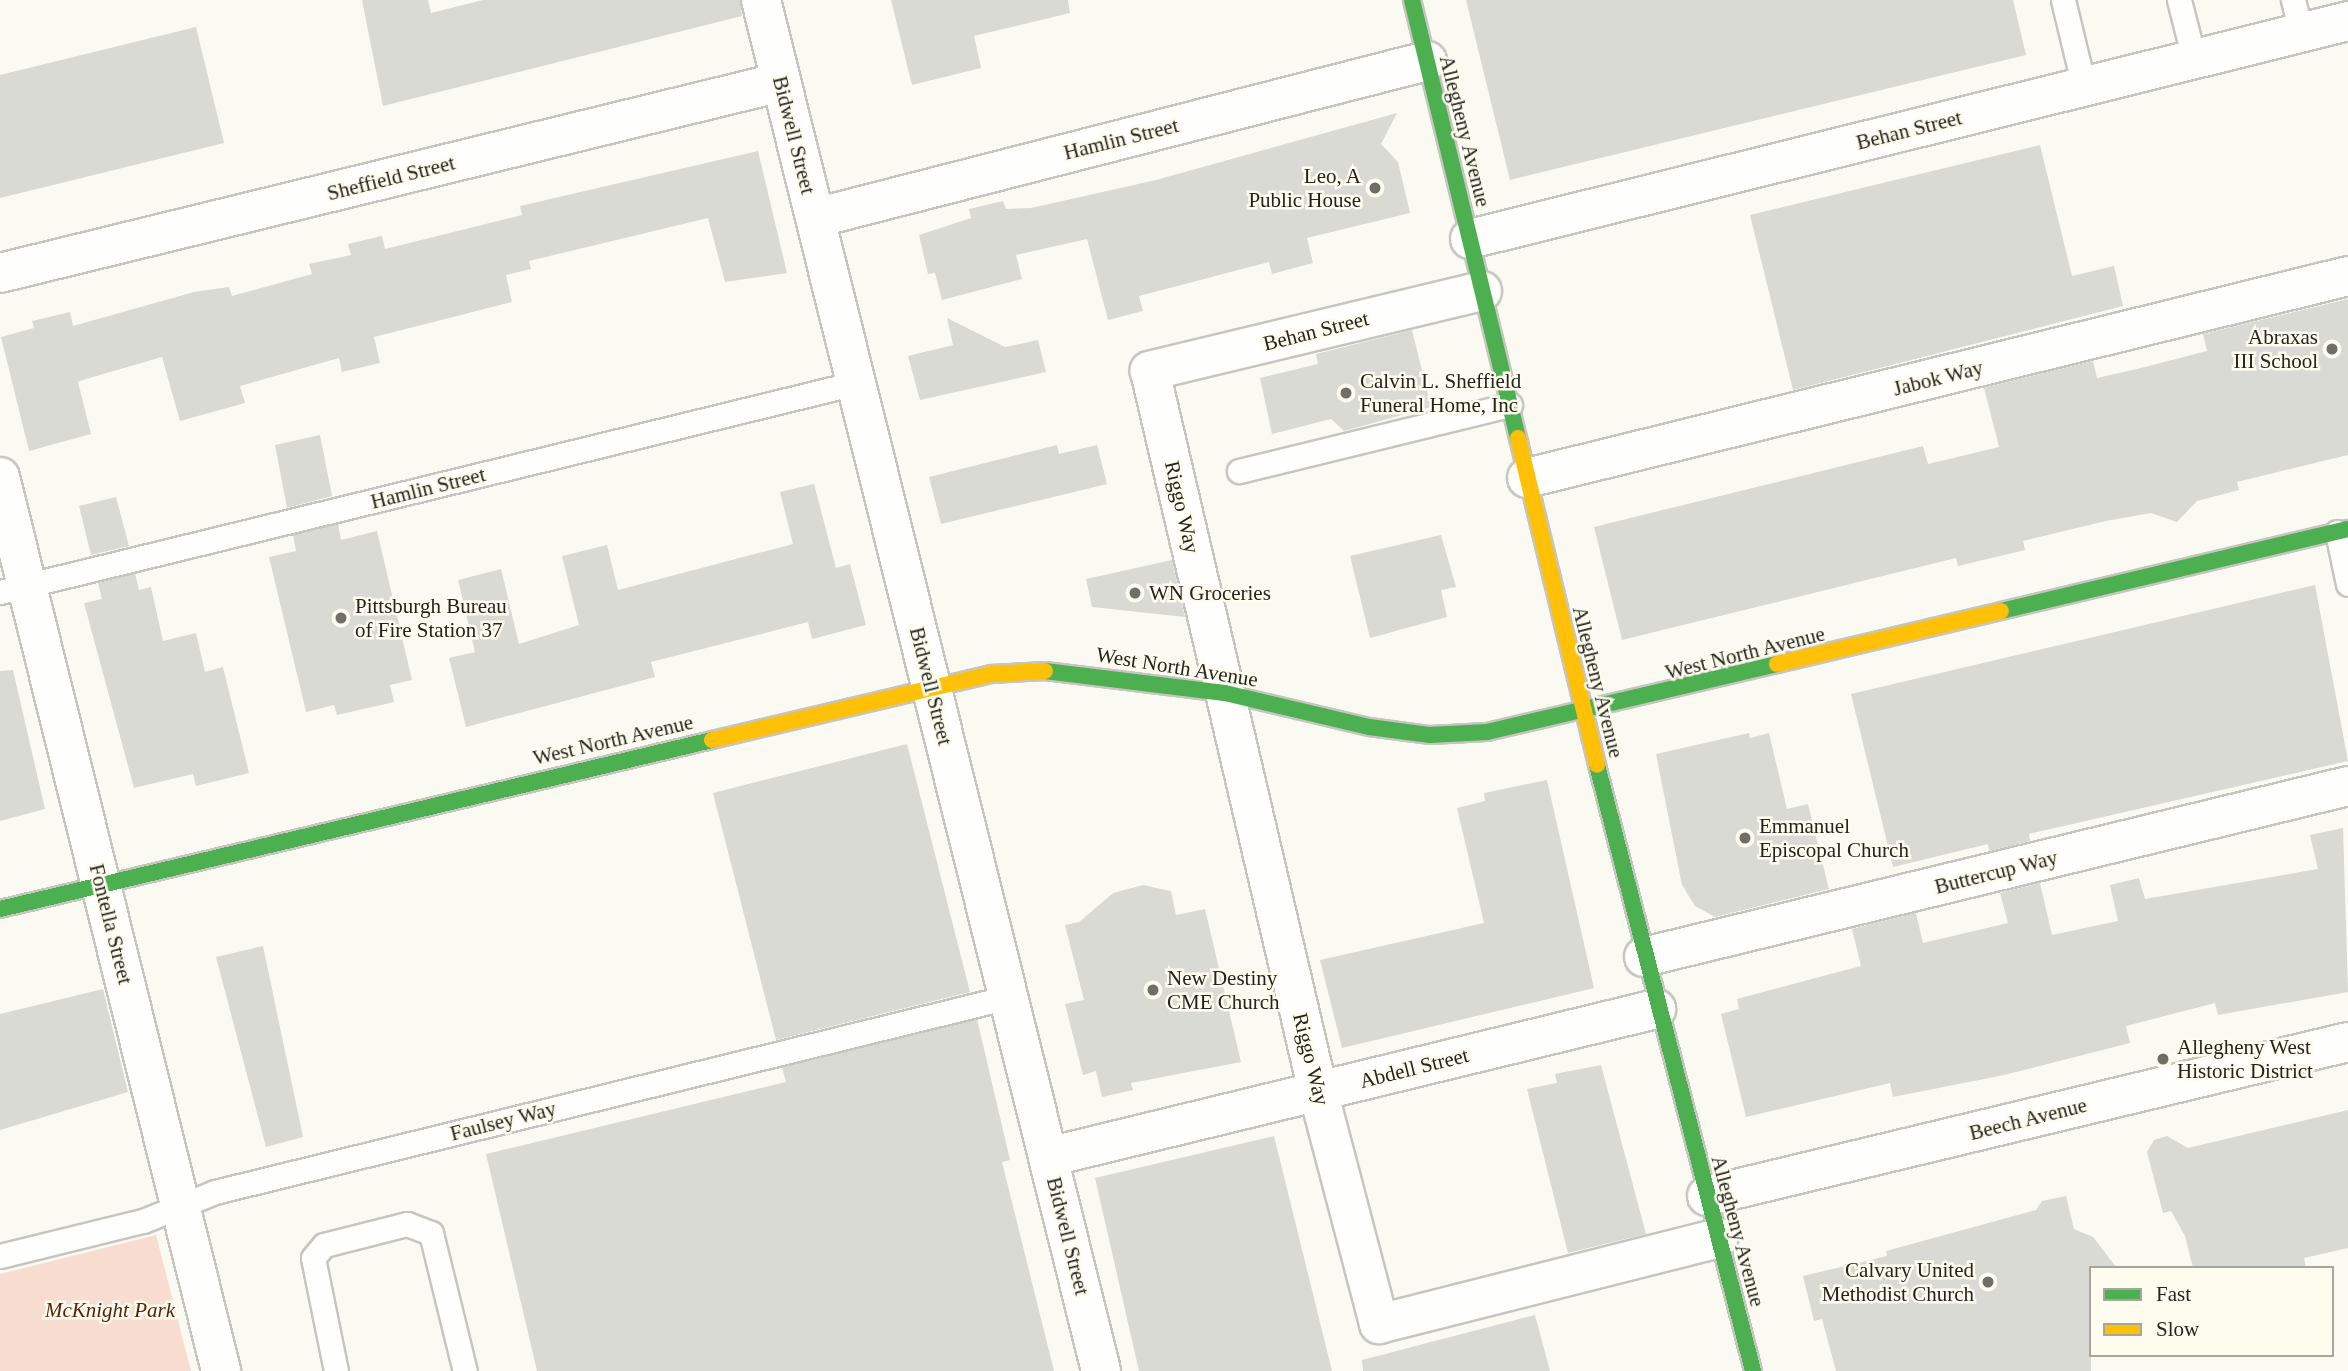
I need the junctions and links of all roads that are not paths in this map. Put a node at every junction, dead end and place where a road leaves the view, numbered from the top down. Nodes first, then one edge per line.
1 (761, 0) edge
2 (1412, 0) edge
3 (2063, 0) edge
4 (2179, 0) edge
5 (2297, 16) edge
6 (2348, 21) edge
7 (2194, 59) junction
8 (1427, 61) junction
9 (781, 82) junction
10 (2084, 86) junction
11 (815, 218) junction
12 (1470, 239) junction
13 (0, 273) edge
14 (2348, 276) edge
15 (1482, 291) junction
16 (1150, 371) joint
17 (856, 383) junction
18 (1510, 405) junction
19 (1238, 471) dead end
20 (0, 477) edge
21 (1527, 478) junction
22 (2342, 530) edge
23 (2348, 584) edge
24 (13, 589) edge
25 (931, 685) junction
26 (1225, 693) junction
27 (1584, 713) junction
28 (2348, 786) edge
29 (101, 885) junction
30 (0, 909) edge
31 (1644, 957) junction
32 (1009, 998) junction
33 (1656, 1009) junction
34 (2348, 1042) edge
35 (1318, 1091) junction
36 (1048, 1157) junction
37 (1707, 1196) junction
38 (180, 1206) junction
39 (1718, 1238) junction
40 (0, 1256) edge
41 (221, 1371) edge
42 (337, 1371) edge
43 (466, 1371) edge
44 (1101, 1371) edge
45 (1753, 1371) edge

1 - 9 street, Bidwell Street
2 - 8 street, Allegheny Avenue
3 - 10 lane
4 - 7 lane
5 - 6 street, Behan Street
5 - 7 street, Behan Street
7 - 10 street, Behan Street
8 - 11 street, Hamlin Street
8 - 12 street, Allegheny Avenue
9 - 11 street, Bidwell Street
9 - 13 street, Sheffield Street
10 - 12 street, Behan Street
11 - 17 street, Bidwell Street
12 - 15 street, Allegheny Avenue
14 - 21 street, Jabok Way
15 - 16 street, Behan Street
15 - 18 street, Allegheny Avenue
16 - 26 street, Riggo Way
17 - 24 lane, Hamlin Street
17 - 25 street, Bidwell Street
18 - 19 lane
18 - 21 street, Allegheny Avenue
20 - 24 street, Fontella Street
21 - 27 street, Allegheny Avenue
22 - 23 lane
22 - 27 street, West North Avenue
24 - 29 street, Fontella Street
25 - 26 street, West North Avenue
25 - 29 street, West North Avenue
25 - 32 street, Bidwell Street
26 - 27 street, West North Avenue
26 - 35 street, Riggo Way
27 - 31 street, Allegheny Avenue
28 - 31 street, Buttercup Way
29 - 30 street, West North Avenue
29 - 38 street, Fontella Street
31 - 33 street, Allegheny Avenue
32 - 36 street, Bidwell Street
32 - 38 lane, Faulsey Way
33 - 35 street, Abdell Street
33 - 37 street, Allegheny Avenue
34 - 37 street, Beech Avenue
35 - 36 street, Abdell Street
35 - 39 street, Riggo Way
36 - 44 street, Bidwell Street
37 - 39 street, Allegheny Avenue
38 - 40 lane, Faulsey Way
38 - 41 street, Fontella Street
39 - 45 street, Allegheny Avenue
42 - 43 lane

